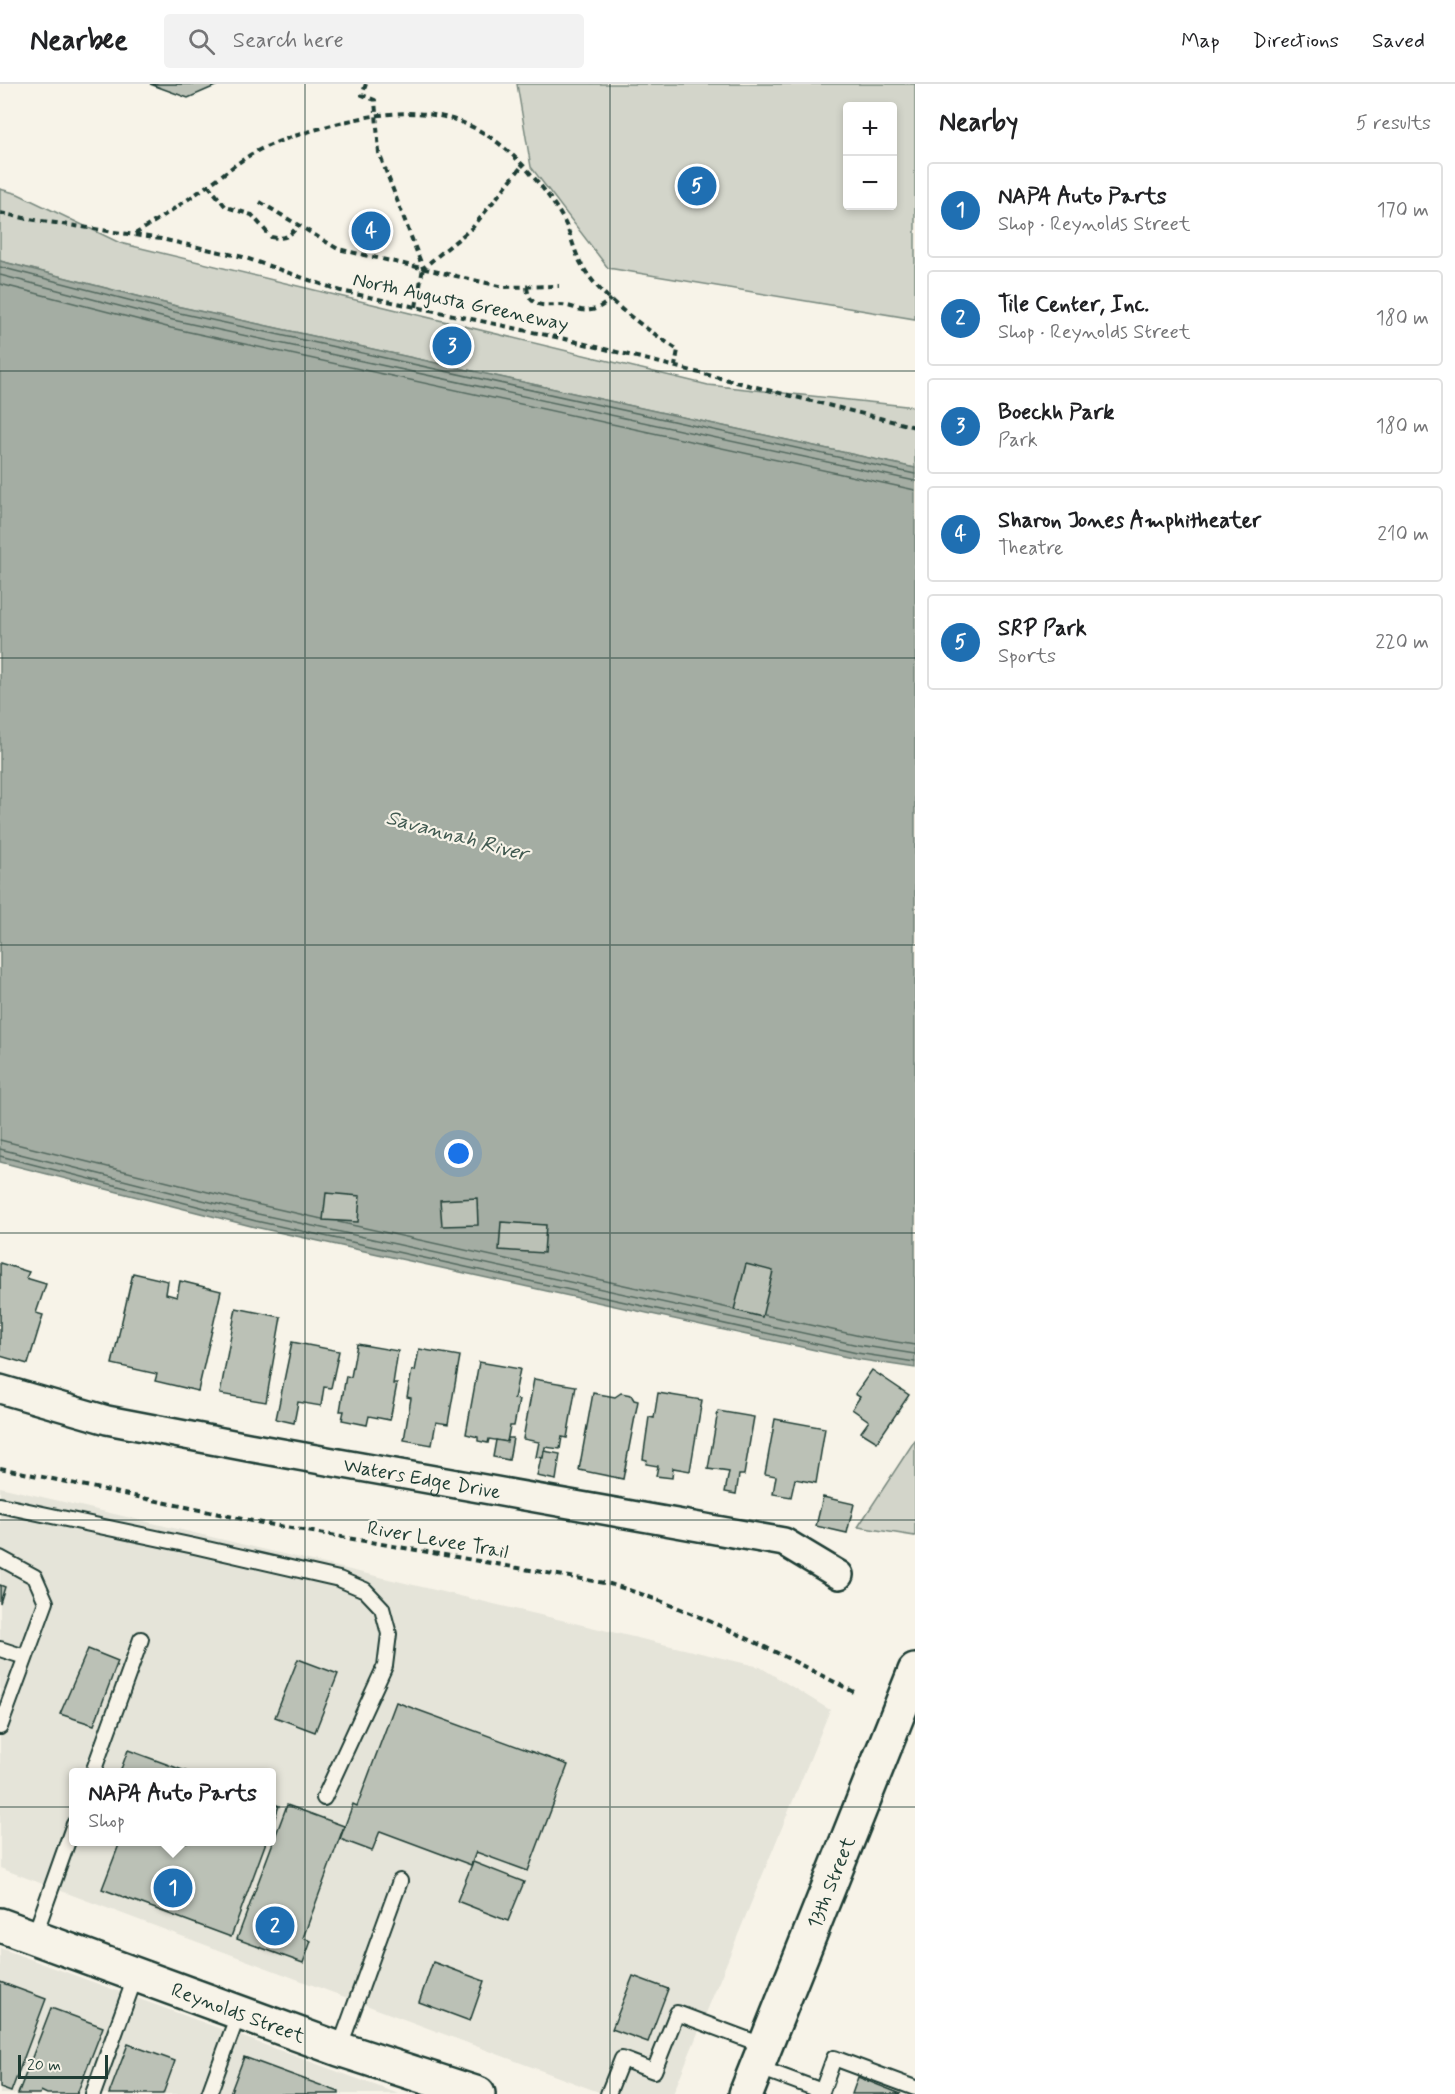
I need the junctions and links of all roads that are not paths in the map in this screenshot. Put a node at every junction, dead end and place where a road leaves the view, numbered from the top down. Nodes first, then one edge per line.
1 (0, 1389) edge
2 (0, 1505) edge
3 (0, 1558) edge
4 (839, 1575) dead end
5 (141, 1638) dead end
6 (0, 1649) edge
7 (25, 1657) junction
8 (915, 1671) edge
9 (0, 1727) edge
10 (95, 1768) edge
11 (324, 1798) dead end
12 (69, 1838) edge
13 (400, 1881) dead end
14 (0, 1925) edge
15 (34, 1937) junction
16 (136, 1975) junction
17 (239, 2012) junction
18 (339, 2049) junction
19 (756, 2069) edge
20 (915, 2088) edge
21 (821, 2093) edge
22 (93, 2094) edge
23 (209, 2094) edge
24 (478, 2094) edge
25 (608, 2094) edge

1 - 4 street, Waters Edge Drive
2 - 11 lane
3 - 7 lane
5 - 10 lane
6 - 7 lane
7 - 9 lane
8 - 19 main road, 13th Street
12 - 15 lane
13 - 18 lane
14 - 15 main road, Reynolds Street
15 - 16 main road, Reynolds Street
16 - 17 main road, Reynolds Street
16 - 22 lane
17 - 18 main road, Reynolds Street
17 - 23 lane
18 - 24 main road, Reynolds Street
19 - 21 lane
19 - 25 lane
20 - 21 lane

